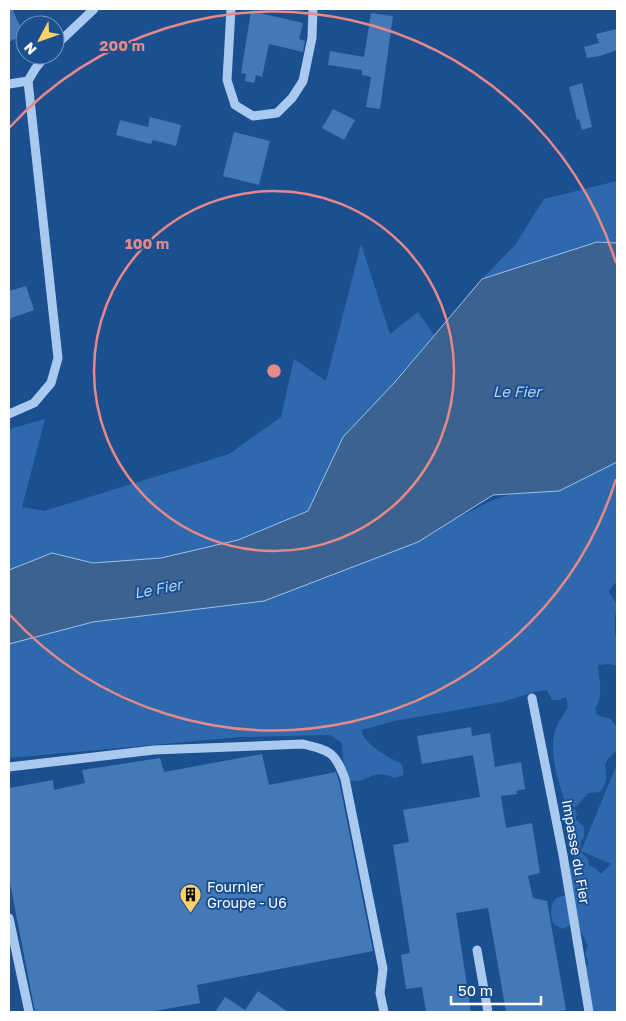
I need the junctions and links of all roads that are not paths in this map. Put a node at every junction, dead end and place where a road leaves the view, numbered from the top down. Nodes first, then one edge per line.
1 (94, 9) edge
2 (231, 9) edge
3 (314, 9) edge
4 (65, 37) edge
5 (38, 65) edge
6 (28, 80) junction
7 (9, 84) edge
8 (9, 414) edge
9 (532, 698) dead end
10 (9, 767) edge
11 (9, 918) edge
12 (477, 950) dead end
13 (29, 1012) edge
14 (384, 1012) edge
15 (488, 1012) edge
16 (589, 1012) edge

1 - 4 street
2 - 3 street
5 - 6 street
6 - 7 street
6 - 8 street
9 - 16 street, Impasse du Fier
10 - 14 street
11 - 13 street
12 - 15 street

